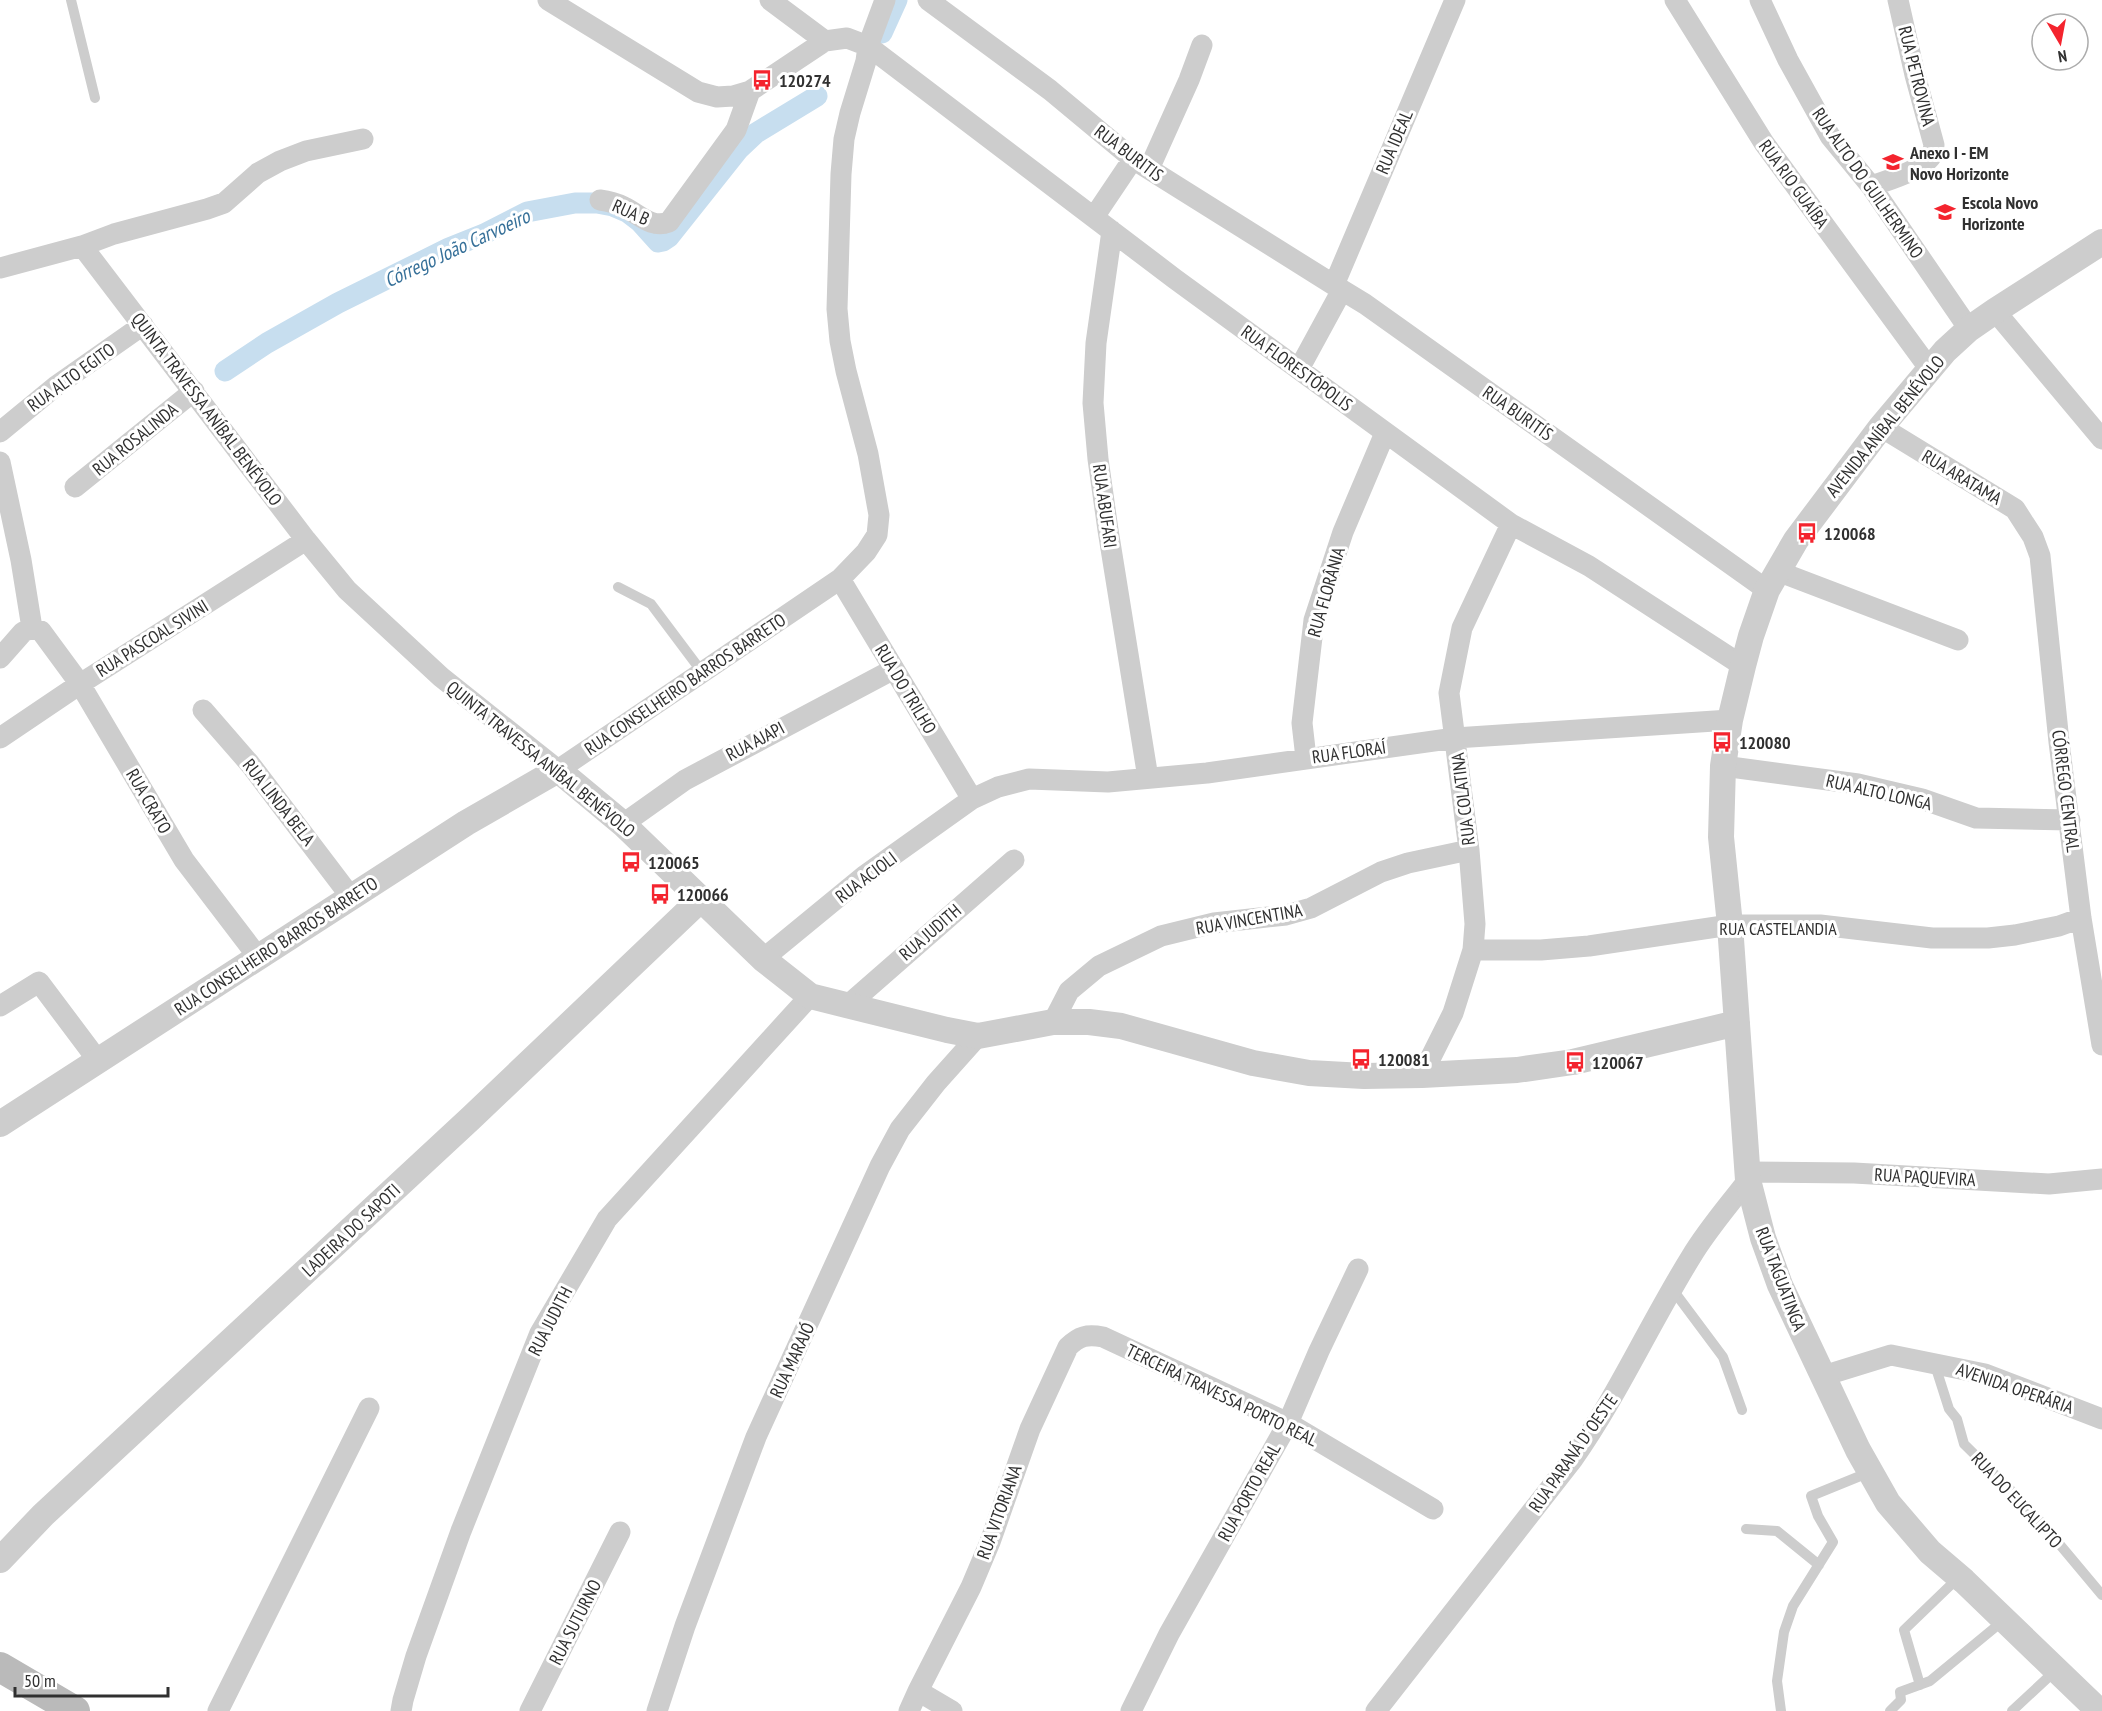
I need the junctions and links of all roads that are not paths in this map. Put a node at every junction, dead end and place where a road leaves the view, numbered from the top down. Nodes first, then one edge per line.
1 (71, 0) edge
2 (548, 0) edge
3 (770, 0) edge
4 (885, 0) edge
5 (928, 0) edge
6 (1455, 0) edge
7 (1760, 0) edge
8 (1898, 0) edge
9 (1672, 2) edge
10 (825, 41) junction
11 (1202, 45) dead end
12 (868, 46) junction
13 (750, 91) junction
14 (95, 98) dead end
15 (363, 139) dead end
16 (1141, 164) junction
17 (1871, 186) junction
18 (600, 200) dead end
19 (1094, 217) junction
20 (1112, 231) junction
21 (2102, 242) edge
22 (82, 246) junction
23 (0, 268) edge
24 (1338, 287) junction
25 (1995, 311) junction
26 (143, 325) junction
27 (1969, 329) junction
28 (1929, 368) junction
29 (1299, 369) junction
30 (194, 391) junction
31 (1881, 427) junction
32 (0, 432) edge
33 (1385, 433) junction
34 (2102, 439) edge
35 (0, 462) edge
36 (75, 487) dead end
37 (1511, 524) junction
38 (2033, 537) joint
39 (306, 540) junction
40 (840, 579) junction
41 (1772, 580) junction
42 (618, 587) dead end
43 (40, 634) junction
44 (1751, 636) joint
45 (1958, 640) dead end
46 (0, 658) edge
47 (1743, 666) junction
48 (894, 669) junction
49 (702, 672) junction
50 (80, 684) junction
51 (203, 711) dead end
52 (1730, 720) junction
53 (0, 738) edge
54 (1455, 738) junction
55 (1306, 758) junction
56 (1723, 766) junction
57 (558, 770) junction
58 (1148, 778) junction
59 (972, 799) junction
60 (2070, 820) junction
61 (623, 824) junction
62 (1469, 850) junction
63 (1014, 860) dead end
64 (351, 897) junction
65 (701, 899) junction
66 (2081, 918) junction
67 (1730, 925) junction
68 (1473, 950) junction
69 (258, 957) junction
70 (763, 959) junction
71 (810, 996) junction
72 (0, 1006) edge
73 (847, 1006) junction
74 (1053, 1022) junction
75 (1737, 1023) junction
76 (978, 1036) junction
77 (2102, 1045) edge
78 (99, 1062) junction
79 (1422, 1075) junction
80 (0, 1124) edge
81 (1748, 1176) junction
82 (2102, 1179) edge
83 (1358, 1269) dead end
84 (1673, 1290) junction
85 (1103, 1337) joint
86 (1934, 1362) junction
87 (1823, 1376) junction
88 (369, 1408) dead end
89 (1743, 1410) dead end
90 (2102, 1419) edge
91 (1288, 1422) junction
92 (1871, 1472) junction
93 (1433, 1509) dead end
94 (1746, 1529) dead end
95 (620, 1532) dead end
96 (0, 1560) edge
97 (1819, 1565) junction
98 (1959, 1577) junction
99 (2102, 1595) edge
100 (2004, 1620) junction
101 (0, 1667) edge
102 (2056, 1670) junction
103 (1920, 1685) junction
104 (918, 1691) junction
105 (75, 1711) edge
106 (218, 1711) edge
107 (401, 1711) edge
108 (530, 1711) edge
109 (657, 1711) edge
110 (909, 1711) edge
111 (952, 1711) edge
112 (1131, 1711) edge
113 (1376, 1711) edge
114 (1781, 1711) edge
115 (1890, 1711) edge
116 (2012, 1711) edge
117 (2099, 1711) edge

1 - 14 lane
2 - 13 street
3 - 10 street
4 - 12 street, RUA CONSELHEIRO BARROS BARRETO
5 - 16 street, RUA BURITIS
6 - 24 street, RUA IDEAL
7 - 17 street, RUA ALTO DO GUILHERMINO
8 - 17 street, RUA PETROVINA
9 - 28 street, RUA RIO GUAÍBA
10 - 12 street
10 - 13 street
11 - 16 street
12 - 19 street, RUA FLORESTÓPOLIS
12 - 40 street, RUA CONSELHEIRO BARROS BARRETO
13 - 18 street, RUA B
15 - 22 street
16 - 19 street
16 - 24 street, RUA BURITIS
17 - 27 street, RUA ALTO DO GUILHERMINO
19 - 20 street, RUA FLORESTÓPOLIS
20 - 29 street, RUA FLORESTÓPOLIS
20 - 58 street, RUA ABUFARI
21 - 25 street, AVENIDA ANÍBAL BENÉVOLO
22 - 23 street
22 - 26 street, QUINTA TRAVESSA ANÍBAL BENÉVOLO
24 - 29 street
24 - 41 street, RUA BURITÍS
25 - 27 street, AVENIDA ANÍBAL BENÉVOLO
25 - 34 street
26 - 30 street, QUINTA TRAVESSA ANÍBAL BENÉVOLO
26 - 32 street, RUA ALTO EGITO
27 - 28 street, AVENIDA ANÍBAL BENÉVOLO
28 - 31 street, AVENIDA ANÍBAL BENÉVOLO
29 - 33 street, RUA FLORESTÓPOLIS
30 - 36 street, RUA ROSALINDA
30 - 39 street, QUINTA TRAVESSA ANÍBAL BENÉVOLO
31 - 38 street, RUA ARATAMA
31 - 41 street, AVENIDA ANÍBAL BENÉVOLO
33 - 37 street, RUA FLORESTÓPOLIS
33 - 55 street, RUA FLORÂNIA
35 - 43 street
37 - 47 street, RUA FLORESTÓPOLIS
37 - 54 street, RUA COLATINA
38 - 60 street, CÓRREGO CENTRAL
39 - 50 street, RUA PASCOAL SIVINI
39 - 57 street, QUINTA TRAVESSA ANÍBAL BENÉVOLO
40 - 48 street, RUA DO TRILHO
40 - 49 street, RUA CONSELHEIRO BARROS BARRETO
41 - 44 street, AVENIDA ANÍBAL BENÉVOLO
41 - 45 street, RUA BURITÍS
42 - 49 lane
43 - 46 street
43 - 50 street, RUA CRATO
44 - 47 street, RUA TAGUATINGA
47 - 52 street, RUA TAGUATINGA
48 - 59 street, RUA DO TRILHO
48 - 61 street, RUA AJAPI
49 - 57 street, RUA CONSELHEIRO BARROS BARRETO
50 - 53 street, RUA PASCOAL SIVINI
50 - 69 street, RUA CRATO
51 - 64 street, RUA LINDA BELA
52 - 54 street, RUA FLORAÍ
52 - 56 street, RUA TAGUATINGA
54 - 55 street, RUA FLORAÍ
54 - 62 street, RUA COLATINA
55 - 58 street, RUA FLORAÍ
56 - 60 street, RUA ALTO LONGA
56 - 67 street, RUA TAGUATINGA
57 - 61 street, QUINTA TRAVESSA ANÍBAL BENÉVOLO
57 - 64 street, RUA CONSELHEIRO BARROS BARRETO
58 - 59 street, RUA FLORAÍ
59 - 70 street, RUA ACIOLI
60 - 66 street, CÓRREGO CENTRAL
61 - 65 street, QUINTA TRAVESSA ANÍBAL BENÉVOLO
62 - 68 street, RUA COLATINA
62 - 74 street, RUA VINCENTINA
63 - 73 street, RUA JUDITH
64 - 69 street, RUA CONSELHEIRO BARROS BARRETO
65 - 70 street, QUINTA TRAVESSA ANÍBAL BENÉVOLO
65 - 96 street, LADEIRA DO SAPOTI
66 - 67 street, RUA CASTELANDIA
66 - 77 street, CÓRREGO CENTRAL
67 - 68 street, RUA CASTELANDIA
67 - 75 street, RUA TAGUATINGA
68 - 79 street, RUA COLATINA
69 - 78 street, RUA CONSELHEIRO BARROS BARRETO
70 - 71 street, QUINTA TRAVESSA ANÍBAL BENÉVOLO
71 - 73 street, QUINTA TRAVESSA ANÍBAL BENÉVOLO
71 - 107 street, RUA JUDITH
72 - 78 street
73 - 76 street, QUINTA TRAVESSA ANÍBAL BENÉVOLO
74 - 76 street, QUINTA TRAVESSA ANÍBAL BENÉVOLO
74 - 79 street, QUINTA TRAVESSA ANÍBAL BENÉVOLO
75 - 79 street, QUINTA TRAVESSA ANÍBAL BENÉVOLO
75 - 81 street, RUA TAGUATINGA
76 - 109 street, RUA MARAJÓ
78 - 80 street, RUA CONSELHEIRO BARROS BARRETO
81 - 82 street, RUA PAQUEVIRA
81 - 84 street, RUA PARANÁ D' OESTE
81 - 87 street, RUA TAGUATINGA
83 - 91 street, RUA PORTO REAL
84 - 89 lane
84 - 113 street, RUA PARANÁ D' OESTE
85 - 91 street, TERCEIRA TRAVESSA PORTO REAL
85 - 104 street, RUA VITORIANA
86 - 87 street, AVENIDA OPERÁRIA
86 - 90 street, AVENIDA OPERÁRIA
86 - 99 lane, RUA DO EUCALIPTO
87 - 92 street, RUA TAGUATINGA
88 - 106 street
91 - 93 street, TERCEIRA TRAVESSA PORTO REAL
91 - 112 street, RUA PORTO REAL
92 - 97 lane
92 - 98 street, RUA TAGUATINGA
94 - 97 lane
95 - 108 street, RUA SUTURNO
97 - 114 lane
98 - 100 street, RUA TAGUATINGA
98 - 103 lane
100 - 102 street, RUA TAGUATINGA
100 - 103 lane
101 - 105 main road
102 - 116 lane
102 - 117 street, RUA TAGUATINGA
103 - 115 lane
104 - 110 street, RUA VITORIANA
104 - 111 street

